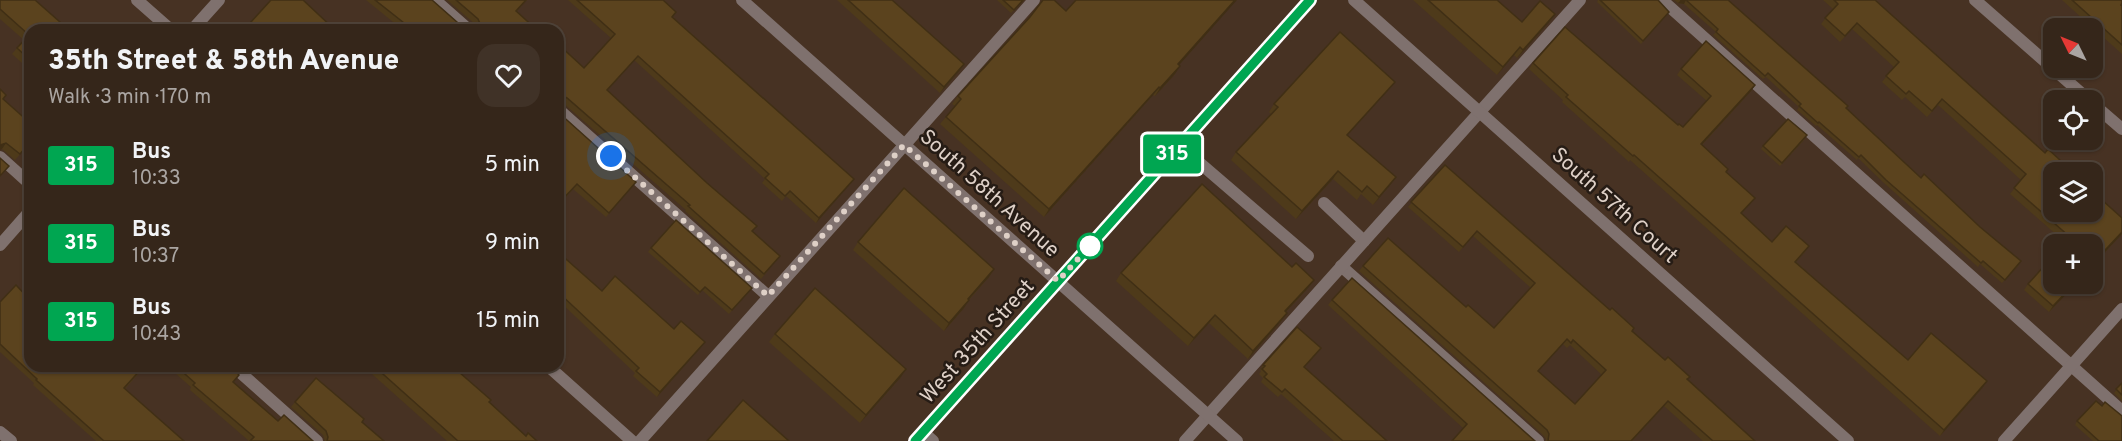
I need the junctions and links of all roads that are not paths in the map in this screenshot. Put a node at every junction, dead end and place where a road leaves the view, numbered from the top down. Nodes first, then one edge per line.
1 (137, 0) edge
2 (219, 0) edge
3 (435, 0) edge
4 (742, 0) edge
5 (1034, 0) edge
6 (1310, 0) edge
7 (1354, 0) edge
8 (1580, 0) edge
9 (1662, 0) edge
10 (1975, 0) edge
11 (164, 24) edge
12 (197, 24) edge
13 (462, 24) edge
14 (2077, 90) edge
15 (1479, 112) junction
16 (2103, 112) edge
17 (564, 114) edge
18 (2122, 129) edge
19 (904, 145) junction
20 (1180, 146) junction
21 (0, 157) edge
22 (24, 179) edge
23 (1324, 203) edge
24 (24, 218) edge
25 (1364, 241) junction
26 (0, 244) edge
27 (1308, 256) dead end
28 (1341, 266) junction
29 (1058, 281) junction
30 (768, 296) junction
31 (2122, 309) edge
32 (2071, 366) junction
33 (240, 372) edge
34 (555, 372) edge
35 (2122, 411) edge
36 (1208, 415) junction
37 (0, 432) edge
38 (919, 436) edge
39 (10, 441) edge
40 (317, 441) edge
41 (632, 441) edge
42 (640, 441) edge
43 (933, 441) edge
44 (1185, 441) edge
45 (1237, 441) edge
46 (1538, 441) edge
47 (1848, 441) edge
48 (2004, 441) edge

1 - 11 street
2 - 12 street
3 - 13 street
4 - 19 street, South 58th Avenue
5 - 19 street
6 - 20 street, West 35th Street
7 - 15 street, South 57th Court
8 - 15 street
9 - 32 street
10 - 14 street
15 - 25 street
15 - 47 street, South 57th Court
16 - 18 street
17 - 30 street
19 - 29 street, South 58th Avenue
19 - 30 street
20 - 27 street
20 - 29 street, West 35th Street
21 - 22 street
23 - 25 street
24 - 26 street
25 - 28 street
28 - 36 street
28 - 46 street
29 - 36 street, South 58th Avenue
29 - 38 street, West 35th Street
30 - 42 street
31 - 32 street
32 - 35 street
32 - 48 street
33 - 40 street
34 - 41 street
36 - 44 street
36 - 45 street, South 58th Avenue
37 - 39 street
38 - 43 street

